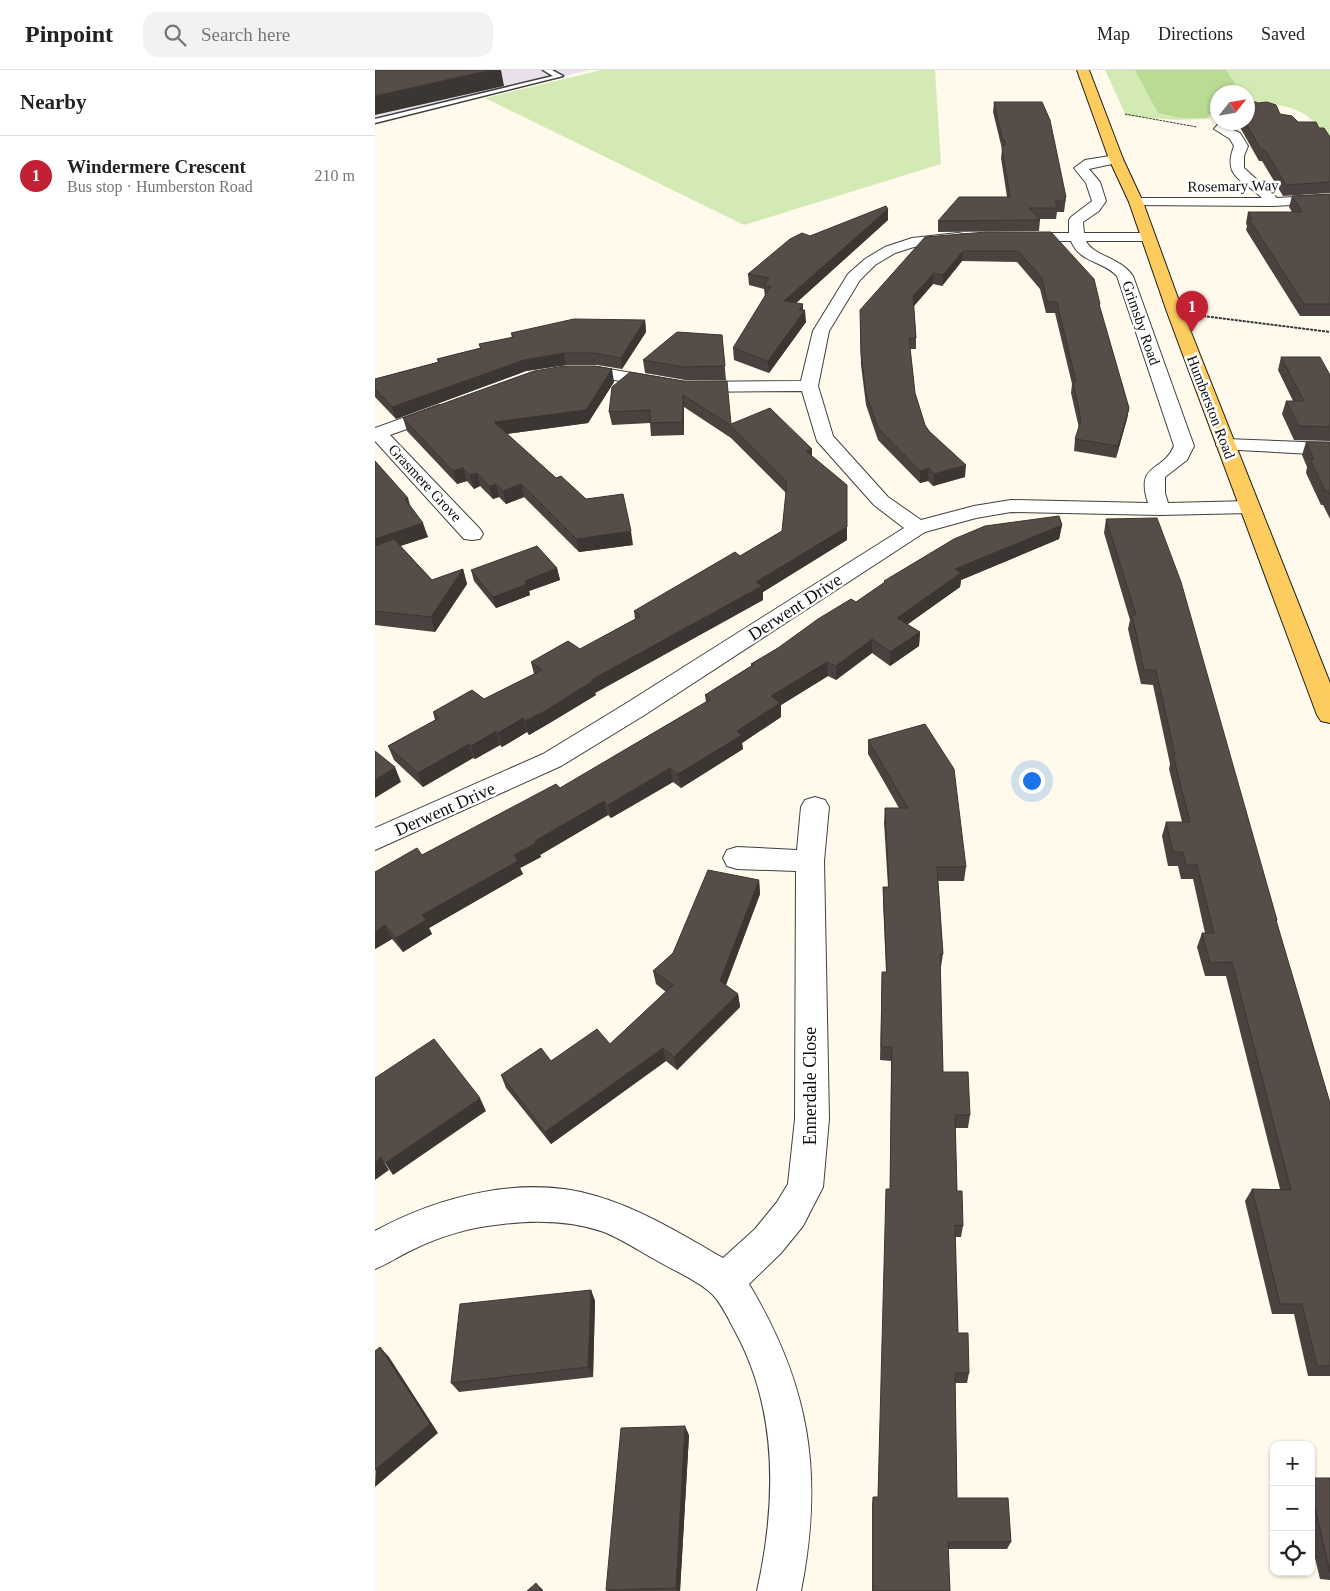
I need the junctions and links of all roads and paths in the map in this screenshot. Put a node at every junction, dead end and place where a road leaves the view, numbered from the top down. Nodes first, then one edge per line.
1 (546, 70) edge
2 (1083, 70) edge
3 (1123, 114) dead end
4 (375, 121) edge
5 (1210, 125) edge
6 (1227, 130) edge
7 (1116, 159) junction
8 (1330, 199) edge
9 (1136, 202) junction
10 (1273, 202) junction
11 (976, 237) edge
12 (1003, 237) edge
13 (1078, 237) junction
14 (1147, 237) junction
15 (1175, 312) junction
16 (1330, 332) edge
17 (558, 374) edge
18 (809, 386) junction
19 (451, 407) edge
20 (377, 433) edge
21 (1225, 445) junction
22 (1330, 449) edge
23 (1251, 507) junction
24 (1160, 508) junction
25 (918, 528) junction
26 (472, 534) dead end
27 (1323, 679) edge
28 (1330, 715) edge
29 (815, 807) dead end
30 (375, 840) edge
31 (737, 858) dead end
32 (810, 861) junction
33 (375, 1251) edge
34 (725, 1281) junction
35 (779, 1591) edge

1 - 4 lane
2 - 7 main road, Humberston Road
3 - 5 path
6 - 10 street
7 - 9 main road, Humberston Road
7 - 13 street
8 - 10 street, Rosemary Way
9 - 10 street, Rosemary Way
9 - 14 main road, Humberston Road
11 - 18 street
12 - 13 street
13 - 14 street
13 - 24 street, Grimsby Road
14 - 15 main road, Humberston Road
15 - 16 path
15 - 21 main road, Humberston Road
17 - 18 street
18 - 25 street
19 - 20 street
20 - 26 street, Grasmere Grove
21 - 22 street
21 - 23 main road, Humberston Road
23 - 24 street, Derwent Drive
23 - 27 main road, Humberston Road
24 - 25 street, Derwent Drive
25 - 30 street, Derwent Drive
27 - 28 main road, Humberston Road
29 - 32 street, Ennerdale Close
31 - 32 street
32 - 34 street, Ennerdale Close
33 - 34 street
34 - 35 street

